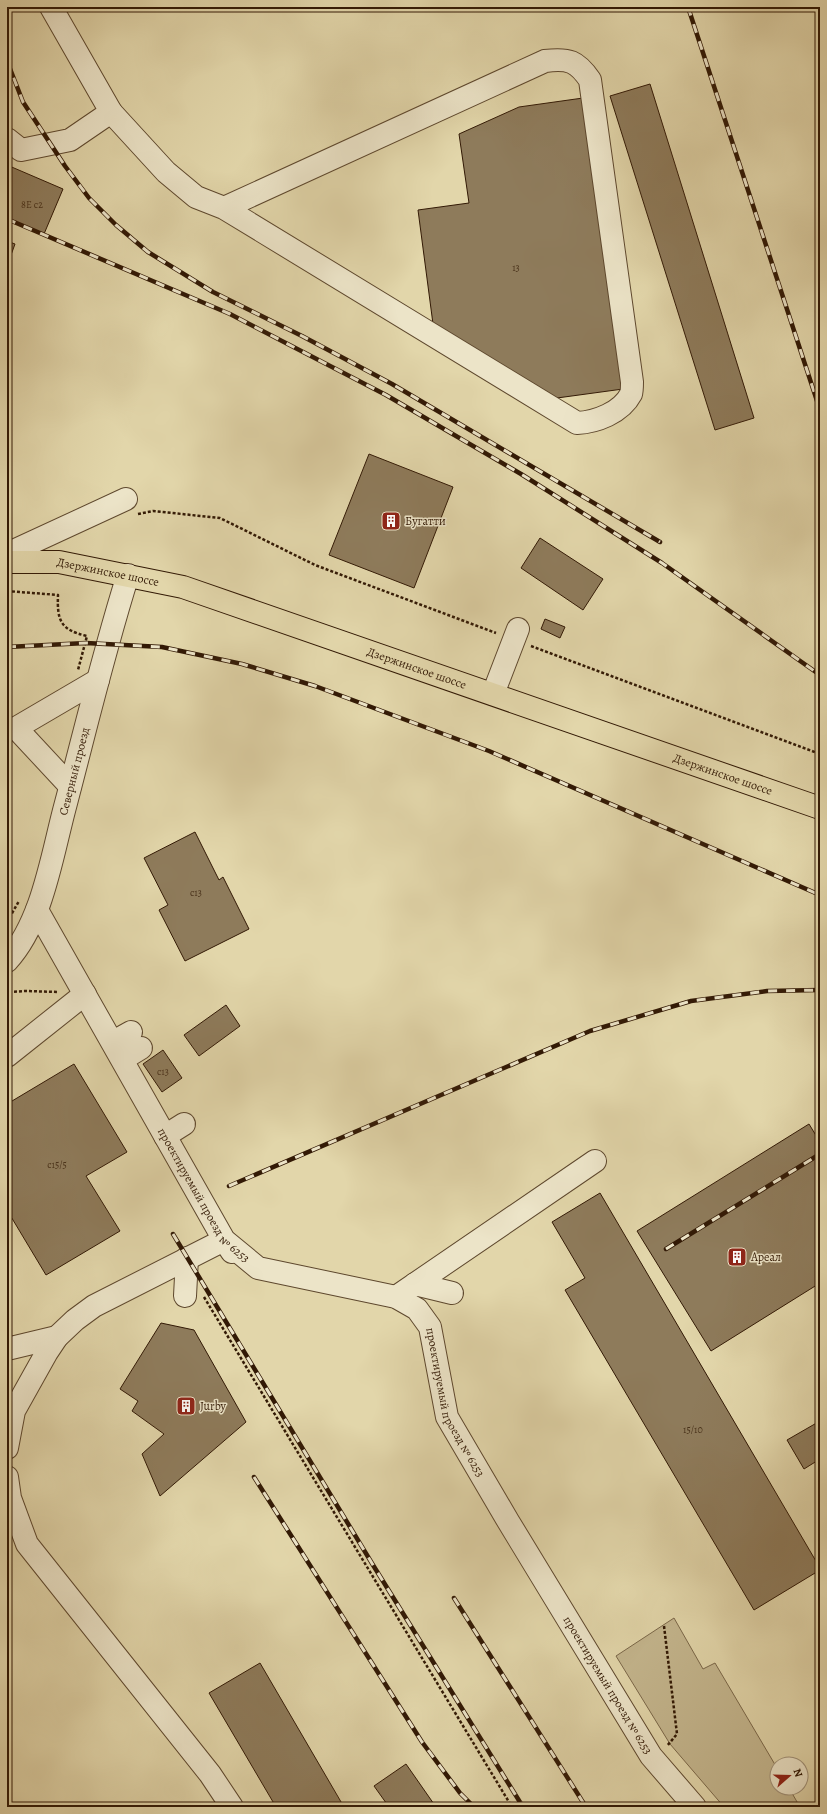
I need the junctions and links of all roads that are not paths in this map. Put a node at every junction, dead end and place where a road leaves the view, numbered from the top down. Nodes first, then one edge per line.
1 (51, 7) edge
2 (111, 112) junction
3 (7, 139) edge
4 (224, 208) junction
5 (131, 506) road end
6 (7, 554) edge
7 (7, 562) edge
8 (128, 575) junction
9 (516, 634) road end
10 (98, 680) junction
11 (493, 694) junction
12 (70, 786) junction
13 (820, 808) edge
14 (37, 910) junction
15 (7, 961) edge
16 (83, 995) junction
17 (7, 1056) edge
18 (184, 1124) dead end
19 (165, 1136) junction
20 (595, 1161) dead end
21 (224, 1240) junction
22 (187, 1258) junction
23 (248, 1278) dead end
24 (415, 1284) junction
25 (452, 1293) dead end
26 (194, 1296) road end
27 (396, 1297) junction
28 (57, 1337) junction
29 (7, 1349) edge
30 (35, 1374) junction
31 (7, 1394) edge
32 (7, 1448) edge
33 (7, 1476) edge
34 (232, 1807) edge
35 (695, 1807) edge

1 - 2 street
2 - 3 street
2 - 4 street
4 - 4 street
5 - 6 street
7 - 8 main road, Дзержинское шоссе
8 - 10 street, Северный проезд
8 - 11 main road, Дзержинское шоссе
9 - 11 street
10 - 12 street, Северный проезд
10 - 12 street
11 - 13 main road, Дзержинское шоссе
12 - 14 street, Северный проезд
14 - 15 street, Северный проезд
14 - 16 street, проектируемый проезд № 6253
16 - 17 street
16 - 19 street, проектируемый проезд № 6253
18 - 19 street
19 - 21 street, проектируемый проезд № 6253
20 - 24 street
21 - 22 street
21 - 23 street
21 - 27 street, проектируемый проезд № 6253
22 - 26 street
22 - 28 street
24 - 25 street
24 - 27 street
27 - 35 street, проектируемый проезд № 6253
28 - 29 street
28 - 30 street
30 - 31 street
30 - 32 street
33 - 34 street

